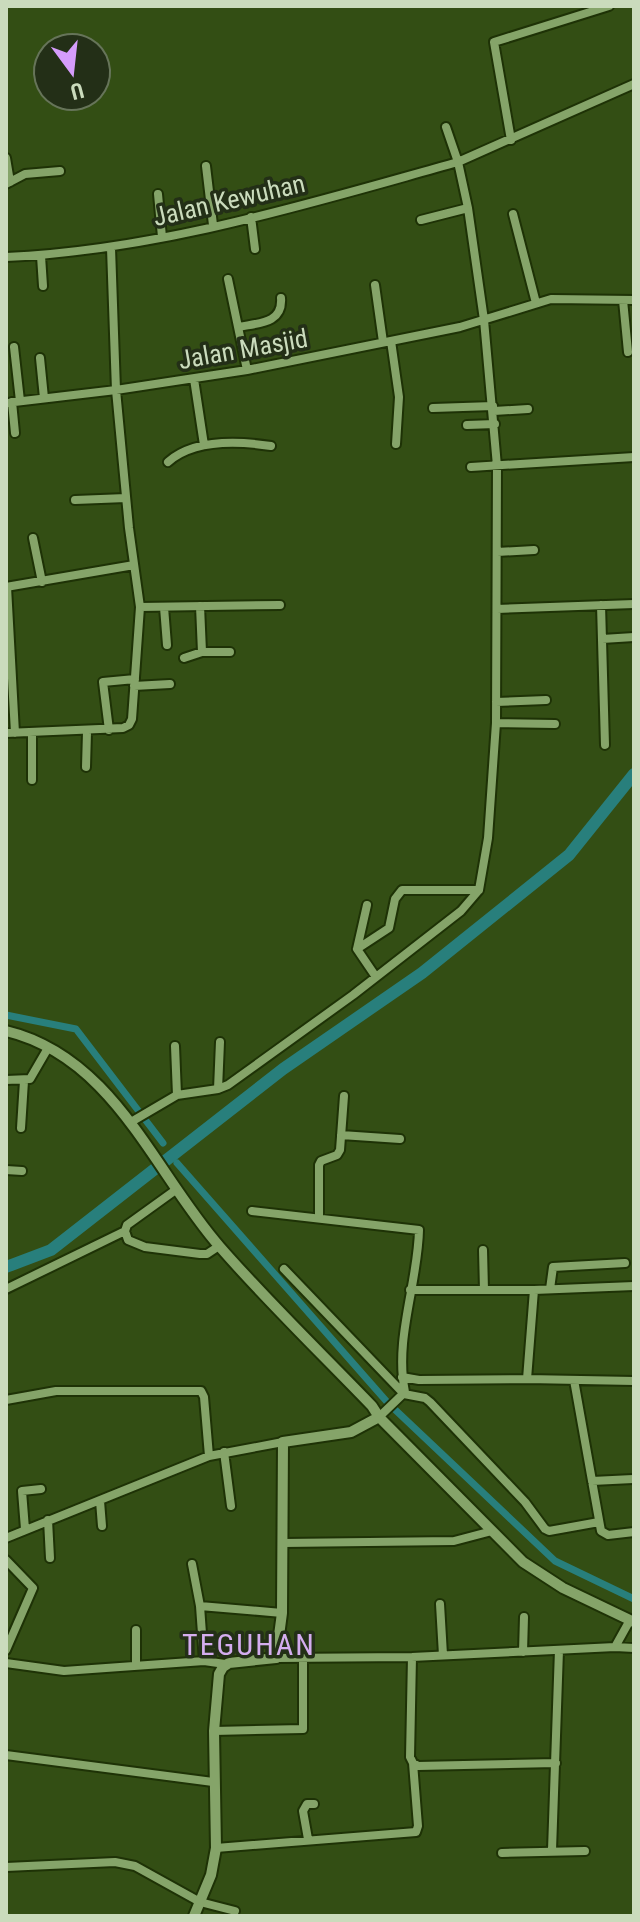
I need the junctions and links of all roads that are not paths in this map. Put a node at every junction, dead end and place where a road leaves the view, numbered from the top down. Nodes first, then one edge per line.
1 (609, 6) edge
2 (634, 84) edge
3 (446, 127) dead end
4 (511, 140) junction
5 (6, 158) edge
6 (458, 162) junction
7 (206, 166) dead end
8 (60, 171) dead end
9 (8, 183) edge
10 (158, 194) dead end
11 (468, 208) junction
12 (513, 214) dead end
13 (251, 217) junction
14 (421, 220) dead end
15 (213, 225) junction
16 (162, 237) junction
17 (111, 248) junction
18 (255, 249) dead end
19 (41, 256) junction
20 (6, 257) edge
21 (228, 279) dead end
22 (375, 285) dead end
23 (43, 286) dead end
24 (281, 298) dead end
25 (623, 300) junction
26 (634, 300) edge
27 (536, 303) junction
28 (484, 320) junction
29 (238, 327) junction
30 (387, 342) junction
31 (14, 347) dead end
32 (628, 352) dead end
33 (40, 358) dead end
34 (247, 370) junction
35 (194, 379) junction
36 (116, 390) junction
37 (44, 398) junction
38 (13, 402) edge
39 (433, 408) dead end
40 (493, 409) junction
41 (528, 409) dead end
42 (495, 424) junction
43 (467, 425) dead end
44 (15, 433) dead end
45 (396, 444) dead end
46 (204, 445) junction
47 (271, 446) dead end
48 (634, 457) edge
49 (168, 462) dead end
50 (497, 466) junction
51 (471, 467) dead end
52 (126, 498) junction
53 (75, 500) dead end
54 (33, 538) dead end
55 (534, 550) dead end
56 (497, 552) junction
57 (134, 565) junction
58 (42, 582) junction
59 (7, 587) edge
60 (634, 604) edge
61 (280, 605) dead end
62 (601, 605) junction
63 (200, 606) junction
64 (140, 607) junction
65 (164, 607) junction
66 (497, 609) junction
67 (634, 637) edge
68 (602, 639) junction
69 (167, 645) dead end
70 (202, 652) junction
71 (230, 652) dead end
72 (184, 658) dead end
73 (134, 682) junction
74 (170, 684) dead end
75 (546, 700) dead end
76 (496, 702) junction
77 (496, 723) junction
78 (555, 724) dead end
79 (109, 730) junction
80 (87, 732) junction
81 (11, 733) edge
82 (32, 733) junction
83 (605, 745) dead end
84 (86, 767) dead end
85 (32, 780) dead end
86 (479, 890) junction
87 (367, 905) dead end
88 (357, 949) junction
89 (376, 977) junction
90 (6, 1031) edge
91 (220, 1042) dead end
92 (175, 1046) dead end
93 (48, 1048) junction
94 (6, 1080) edge
95 (24, 1081) junction
96 (218, 1089) junction
97 (177, 1095) junction
98 (344, 1096) dead end
99 (134, 1121) junction
100 (21, 1128) dead end
101 (341, 1135) junction
102 (400, 1139) dead end
103 (6, 1170) edge
104 (22, 1171) dead end
105 (177, 1189) junction
106 (252, 1211) dead end
107 (319, 1217) junction
108 (125, 1231) junction
109 (213, 1250) junction
110 (483, 1250) dead end
111 (625, 1263) dead end
112 (284, 1269) dead end
113 (634, 1286) edge
114 (6, 1289) edge
115 (550, 1289) junction
116 (410, 1290) junction
117 (484, 1290) junction
118 (534, 1290) junction
119 (402, 1377) junction
120 (527, 1379) junction
121 (419, 1380) junction
122 (574, 1380) junction
123 (634, 1381) edge
124 (404, 1394) junction
125 (6, 1401) edge
126 (383, 1415) junction
127 (283, 1442) junction
128 (224, 1452) junction
129 (209, 1456) junction
130 (633, 1479) edge
131 (592, 1481) junction
132 (41, 1489) dead end
133 (100, 1501) junction
134 (231, 1506) dead end
135 (48, 1520) junction
136 (599, 1522) junction
137 (102, 1526) dead end
138 (25, 1529) junction
139 (492, 1531) junction
140 (634, 1532) edge
141 (6, 1538) edge
142 (283, 1543) junction
143 (50, 1558) dead end
144 (6, 1560) edge
145 (192, 1564) dead end
146 (440, 1604) dead end
147 (200, 1606) junction
148 (282, 1613) junction
149 (524, 1617) dead end
150 (632, 1621) edge
151 (136, 1630) dead end
152 (615, 1647) junction
153 (634, 1648) edge
154 (6, 1650) edge
155 (559, 1650) junction
156 (523, 1652) junction
157 (443, 1655) junction
158 (412, 1657) junction
159 (276, 1658) junction
160 (303, 1660) junction
161 (204, 1661) junction
162 (6, 1663) edge
163 (225, 1664) junction
164 (136, 1666) junction
165 (214, 1731) junction
166 (6, 1755) edge
167 (413, 1763) junction
168 (556, 1763) junction
169 (213, 1782) junction
170 (314, 1804) dead end
171 (308, 1839) junction
172 (216, 1848) junction
173 (552, 1850) junction
174 (585, 1851) dead end
175 (502, 1853) dead end
176 (6, 1867) edge
177 (200, 1902) junction
178 (235, 1911) dead end
179 (194, 1916) edge

1 - 4 street
2 - 4 street, Jalan Kewuhan
3 - 6 street
4 - 6 street, Jalan Kewuhan
5 - 9 street
6 - 11 street
6 - 13 street, Jalan Kewuhan
7 - 15 street
8 - 9 street
10 - 16 street
11 - 14 street
11 - 28 street
12 - 27 street
13 - 15 street, Jalan Kewuhan
13 - 18 street
15 - 16 street, Jalan Kewuhan
16 - 17 street, Jalan Kewuhan
17 - 19 street, Jalan Kewuhan
17 - 36 street
19 - 20 street, Jalan Kewuhan
19 - 23 street
21 - 29 street
22 - 30 street
24 - 29 street
25 - 26 street, Jalan Masjid
25 - 27 street, Jalan Masjid
25 - 32 street
27 - 28 street, Jalan Masjid
28 - 30 street, Jalan Masjid
28 - 40 street
29 - 34 street
30 - 34 street, Jalan Masjid
30 - 45 street
31 - 38 street
33 - 37 street
34 - 35 street, Jalan Masjid
35 - 36 street, Jalan Masjid
35 - 46 street
36 - 37 street, Jalan Masjid
36 - 52 street
37 - 38 street, Jalan Masjid
38 - 44 street
39 - 40 street
40 - 41 street
40 - 42 street
42 - 43 street
42 - 50 street
46 - 47 street
46 - 49 street
48 - 50 street
50 - 51 street
50 - 56 street
52 - 53 street
52 - 57 street
54 - 58 street
55 - 56 street
56 - 66 street
57 - 58 street
57 - 64 street
58 - 59 street
59 - 81 street
60 - 62 street
61 - 63 street
62 - 66 street
62 - 68 street
63 - 65 street
63 - 70 street
64 - 65 street
64 - 73 street
65 - 69 street
66 - 76 street
67 - 68 street
68 - 83 street
70 - 71 street
70 - 72 street
73 - 74 street
73 - 79 street
73 - 79 street
75 - 76 street
76 - 77 street
77 - 78 street
77 - 86 street
79 - 80 street
80 - 82 street
80 - 84 street
81 - 82 street
82 - 85 street
86 - 88 street
86 - 89 street
87 - 88 street
88 - 89 street
89 - 96 street
90 - 93 street
91 - 96 street
92 - 97 street
93 - 95 street
93 - 99 street
94 - 95 street
95 - 100 street
96 - 97 street
97 - 99 street
98 - 101 street
99 - 105 street
101 - 102 street
101 - 107 street
103 - 104 street
105 - 108 street
105 - 109 street
106 - 107 street
107 - 116 street
108 - 109 street
108 - 114 street
109 - 126 street
110 - 117 street
111 - 115 street
112 - 124 street
113 - 115 street
115 - 118 street
116 - 117 street
116 - 119 street
117 - 118 street
118 - 120 street
119 - 121 street
119 - 124 street
120 - 121 street
120 - 122 street
121 - 124 street
122 - 123 street
122 - 131 street
124 - 126 street
124 - 136 street
125 - 129 street
126 - 127 street
126 - 139 street
127 - 128 street
127 - 142 street
128 - 129 street
128 - 134 street
129 - 133 street
130 - 131 street
131 - 136 street
132 - 138 street
133 - 135 street
133 - 137 street
135 - 138 street
135 - 143 street
136 - 140 street
138 - 141 street
139 - 142 street
139 - 150 street
142 - 148 street
144 - 154 street
145 - 147 street
146 - 157 street
147 - 148 street
147 - 161 street
148 - 159 street
149 - 156 street
150 - 152 street
151 - 164 street
152 - 153 street
152 - 155 street
155 - 156 street
155 - 168 street
156 - 157 street
157 - 158 street
158 - 160 street
158 - 167 street
159 - 160 street
159 - 163 street
160 - 165 street
161 - 163 street
161 - 164 street
162 - 164 street
163 - 165 street
165 - 169 street
166 - 169 street
167 - 168 street
167 - 171 street
168 - 173 street
169 - 172 street
170 - 171 street
171 - 172 street
172 - 177 street
173 - 174 street
173 - 175 street
176 - 177 street
177 - 178 street
177 - 179 street

